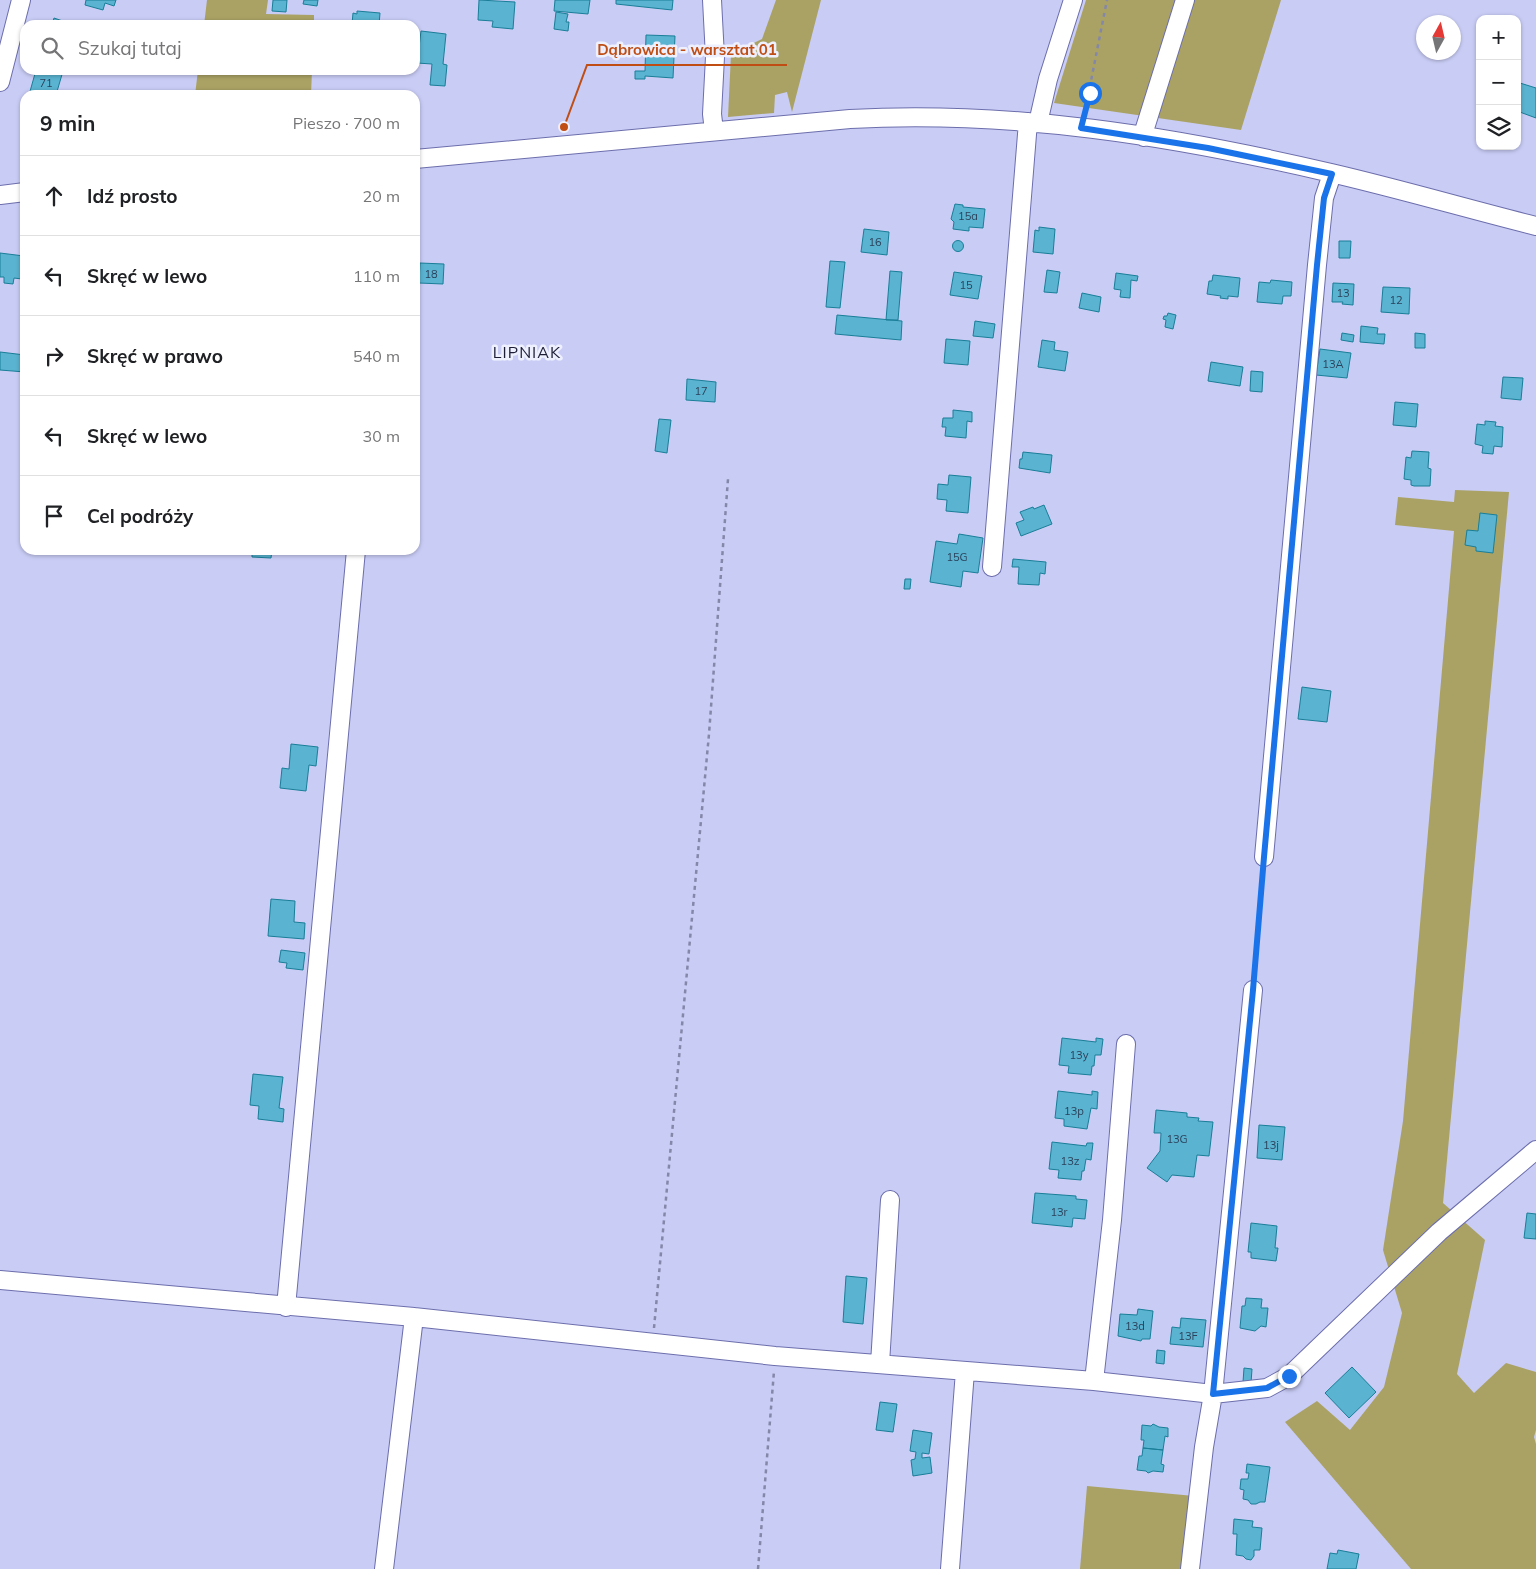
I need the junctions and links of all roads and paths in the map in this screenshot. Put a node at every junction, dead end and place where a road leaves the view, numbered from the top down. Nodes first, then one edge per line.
1 (21, 0) edge
2 (712, 0) edge
3 (1073, 0) edge
4 (1107, 0) edge
5 (1185, 0) edge
6 (0, 82) edge
7 (1033, 122) junction
8 (1081, 128) junction
9 (714, 131) junction
10 (1144, 137) junction
11 (420, 159) edge
12 (1332, 174) junction
13 (20, 193) edge
14 (0, 195) edge
15 (1536, 226) edge
16 (728, 479) dead end
17 (356, 555) edge
18 (992, 567) dead end
19 (1264, 857) joint
20 (1253, 990) joint
21 (1126, 1044) dead end
22 (1536, 1150) edge
23 (890, 1200) dead end
24 (0, 1280) edge
25 (286, 1307) junction
26 (414, 1317) junction
27 (653, 1342) junction
28 (775, 1356) junction
29 (880, 1364) junction
30 (965, 1371) junction
31 (1094, 1381) junction
32 (1213, 1394) junction
33 (384, 1569) edge
34 (758, 1569) edge
35 (950, 1569) edge
36 (1190, 1569) edge

1 - 6 street
2 - 9 street
3 - 7 street
4 - 8 path
5 - 10 street
7 - 8 street
7 - 9 street
7 - 18 street
8 - 10 street
9 - 11 street
10 - 12 street
12 - 15 street
12 - 19 street
13 - 14 street
16 - 27 path
17 - 25 street
19 - 20 path
20 - 32 street
21 - 31 street
22 - 32 street
23 - 29 street
24 - 25 street
25 - 26 street
26 - 27 street
26 - 33 street
27 - 28 street
28 - 29 street
28 - 34 path
29 - 30 street
30 - 31 street
30 - 35 street
31 - 32 street
32 - 36 street

